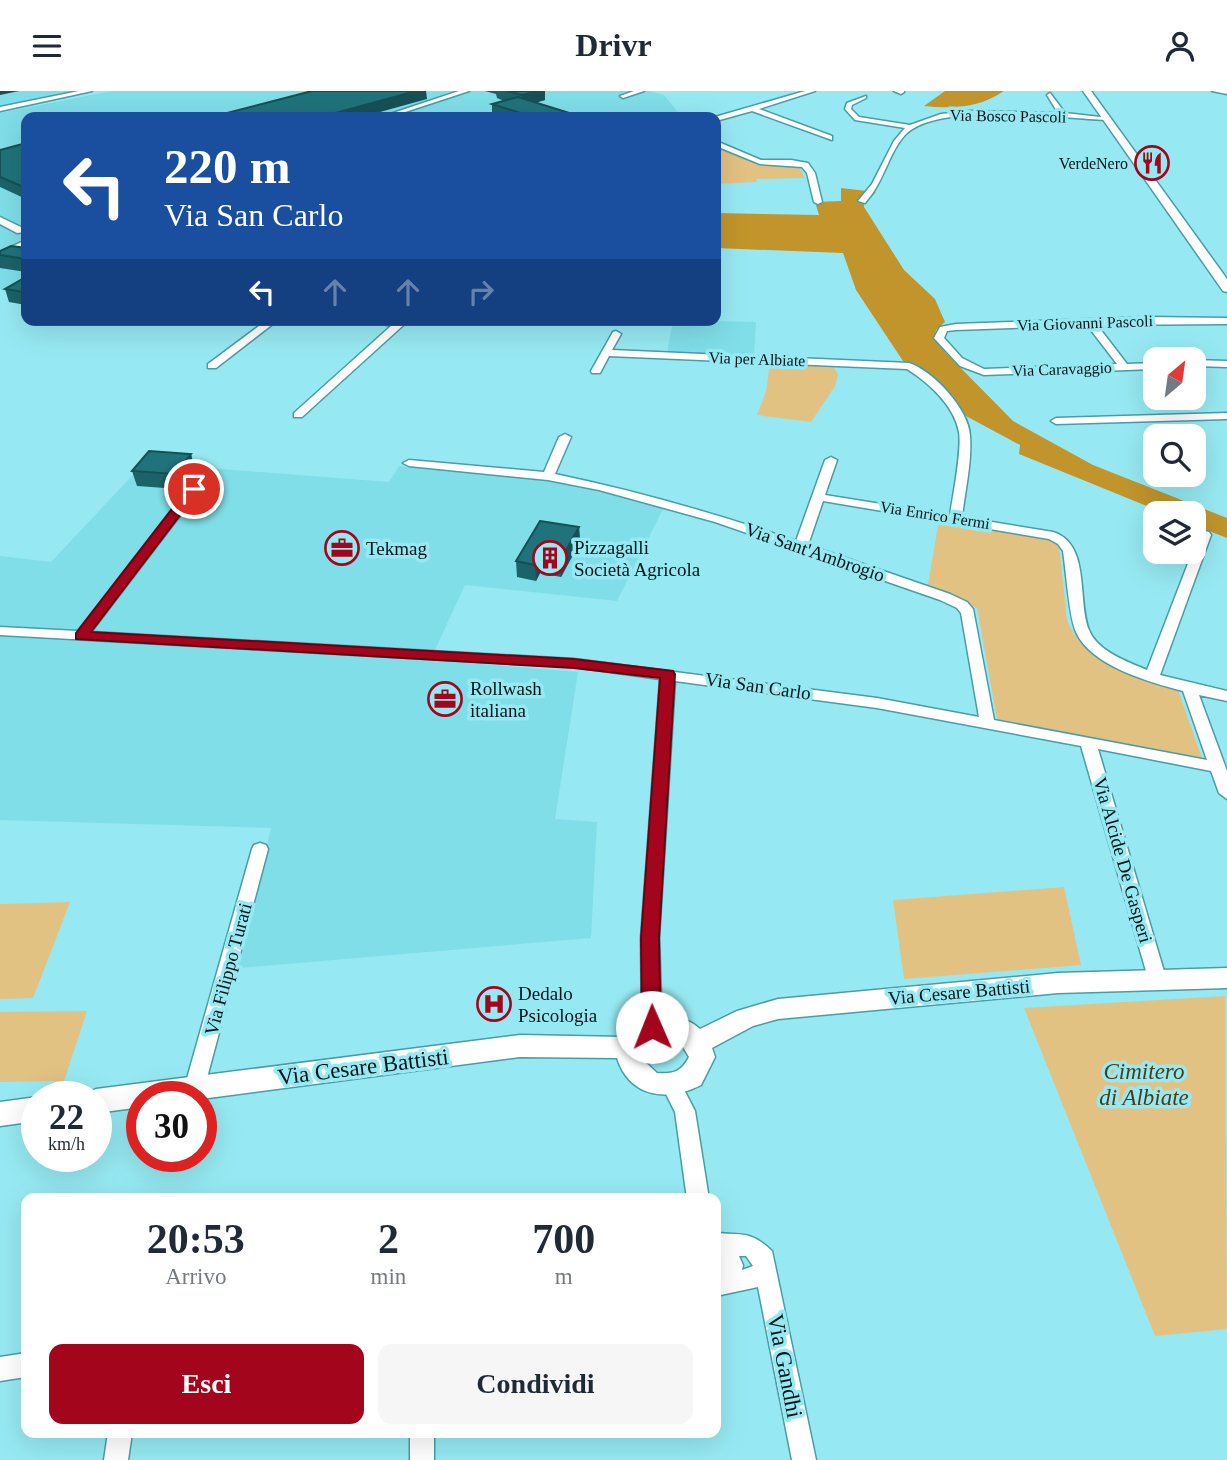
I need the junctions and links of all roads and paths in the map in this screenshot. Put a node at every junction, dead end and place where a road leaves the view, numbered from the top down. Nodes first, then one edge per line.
1 (47, 91) edge
2 (89, 91) edge
3 (466, 91) edge
4 (641, 91) edge
5 (812, 91) edge
6 (1087, 91) edge
7 (1215, 91) edge
8 (1227, 92) edge
9 (1050, 95) dead end
10 (623, 96) dead end
11 (61, 97) junction
12 (864, 97) dead end
13 (0, 109) edge
14 (753, 109) junction
15 (400, 112) edge
16 (721, 117) edge
17 (1063, 117) junction
18 (1106, 118) junction
19 (912, 127) junction
20 (829, 138) dead end
21 (721, 145) edge
22 (862, 201) dead end
23 (818, 202) dead end
24 (3, 222) edge
25 (21, 232) edge
26 (21, 238) edge
27 (0, 257) edge
28 (1227, 288) edge
29 (1227, 321) edge
30 (1091, 324) junction
31 (265, 326) edge
32 (399, 326) edge
33 (616, 334) dead end
34 (604, 353) junction
35 (1206, 363) edge
36 (1227, 364) edge
37 (212, 366) dead end
38 (1143, 366) edge
39 (1124, 367) junction
40 (969, 369) joint
41 (596, 371) dead end
42 (1206, 407) edge
43 (1227, 407) edge
44 (298, 415) dead end
45 (1227, 416) edge
46 (1056, 421) dead end
47 (565, 437) dead end
48 (831, 460) dead end
49 (409, 463) dead end
50 (548, 476) junction
51 (194, 489) dead end
52 (818, 497) junction
53 (956, 519) junction
54 (801, 546) junction
55 (1194, 564) edge
56 (0, 631) edge
57 (81, 636) junction
58 (668, 674) junction
59 (1152, 676) junction
60 (1189, 688) junction
61 (1227, 696) edge
62 (987, 723) junction
63 (1088, 743) junction
64 (1218, 767) junction
65 (1227, 793) edge
66 (260, 849) dead end
67 (1157, 978) junction
68 (1227, 978) edge
69 (652, 1027) junction
70 (698, 1043) junction
71 (630, 1049) junction
72 (196, 1081) edge
73 (217, 1086) edge
74 (672, 1086) junction
75 (21, 1111) edge
76 (0, 1114) edge
77 (697, 1193) edge
78 (721, 1245) edge
79 (721, 1248) edge
80 (764, 1272) junction
81 (721, 1283) edge
82 (721, 1285) edge
83 (21, 1366) edge
84 (0, 1369) edge
85 (119, 1438) edge
86 (422, 1438) edge
87 (116, 1460) edge
88 (422, 1460) edge
89 (804, 1460) edge

1 - 11 street
2 - 11 street
3 - 15 street
4 - 10 street
5 - 14 street
6 - 18 street
7 - 8 street
9 - 17 street
11 - 13 street
12 - 19 street, Via Bosco Pascoli
14 - 16 street
14 - 20 street
17 - 18 street, Via Bosco Pascoli
17 - 19 street, Via Bosco Pascoli
18 - 28 street
19 - 22 street
21 - 23 street
24 - 25 street
26 - 27 street
29 - 30 street, Via Giovanni Pascoli
30 - 39 street
30 - 40 street, Via Giovanni Pascoli
31 - 37 street
32 - 44 street
33 - 34 street
34 - 41 street
34 - 53 street, Via per Albiate
35 - 36 street
38 - 39 street, Via Caravaggio
39 - 40 street, Via Caravaggio
42 - 43 street
45 - 46 street
47 - 50 street
48 - 52 street
49 - 50 street
50 - 54 street, Via Sant'Ambrogio
51 - 57 street
52 - 53 street, Via Enrico Fermi
52 - 54 street
53 - 59 street, Via Enrico Fermi
54 - 62 street, Via Sant'Ambrogio
55 - 59 street
56 - 57 street, Via San Carlo
57 - 58 street, Via San Carlo
58 - 62 street, Via San Carlo
58 - 69 street
59 - 60 street
60 - 61 street
60 - 64 street
62 - 63 street, Via San Carlo
63 - 64 street, Via San Carlo
63 - 67 street, Via Alcide De Gasperi
64 - 65 street
66 - 72 street, Via Filippo Turati
67 - 68 street, Via Cesare Battisti
67 - 70 street, Via Cesare Battisti
69 - 70 street
69 - 71 street
70 - 74 street
71 - 73 street, Via Cesare Battisti
71 - 74 street
74 - 77 street
75 - 76 street
78 - 80 street, Via Gandhi
79 - 81 street
80 - 82 street
80 - 89 street, Via Gandhi
83 - 84 street
85 - 87 street
86 - 88 street

